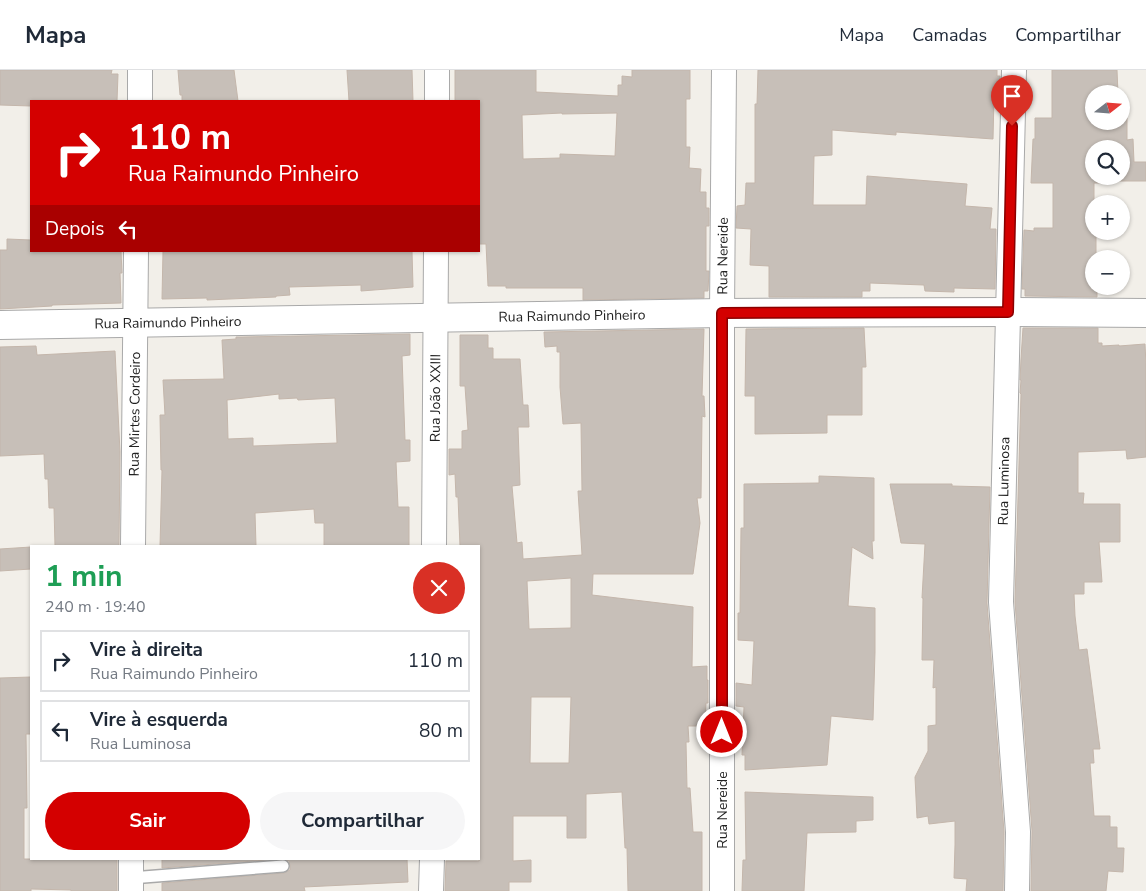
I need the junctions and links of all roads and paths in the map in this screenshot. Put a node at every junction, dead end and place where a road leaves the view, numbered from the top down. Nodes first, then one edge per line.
1 (140, 70) edge
2 (437, 70) edge
3 (724, 70) edge
4 (1014, 70) edge
5 (140, 100) edge
6 (437, 100) edge
7 (136, 252) edge
8 (436, 252) edge
9 (1008, 312) junction
10 (722, 313) junction
11 (1146, 313) edge
12 (436, 318) junction
13 (135, 323) junction
14 (0, 325) edge
15 (134, 545) edge
16 (434, 545) edge
17 (432, 860) edge
18 (283, 866) dead end
19 (131, 876) edge
20 (431, 891) edge
21 (722, 891) edge
22 (1018, 891) edge

1 - 5 street
2 - 6 street
3 - 10 street, Rua Nereide
4 - 9 street, Rua Luminosa
7 - 13 street, Rua Mirtes Cordeiro
8 - 12 street, Rua João XXIII
9 - 10 street, Rua Raimundo Pinheiro
9 - 11 street, Rua Raimundo Pinheiro
9 - 22 street, Rua Luminosa
10 - 12 street, Rua Raimundo Pinheiro
10 - 21 street, Rua Nereide
12 - 13 street, Rua Raimundo Pinheiro
12 - 16 street, Rua João XXIII
13 - 14 street, Rua Raimundo Pinheiro
13 - 15 street, Rua Mirtes Cordeiro
17 - 20 street
18 - 19 lane

